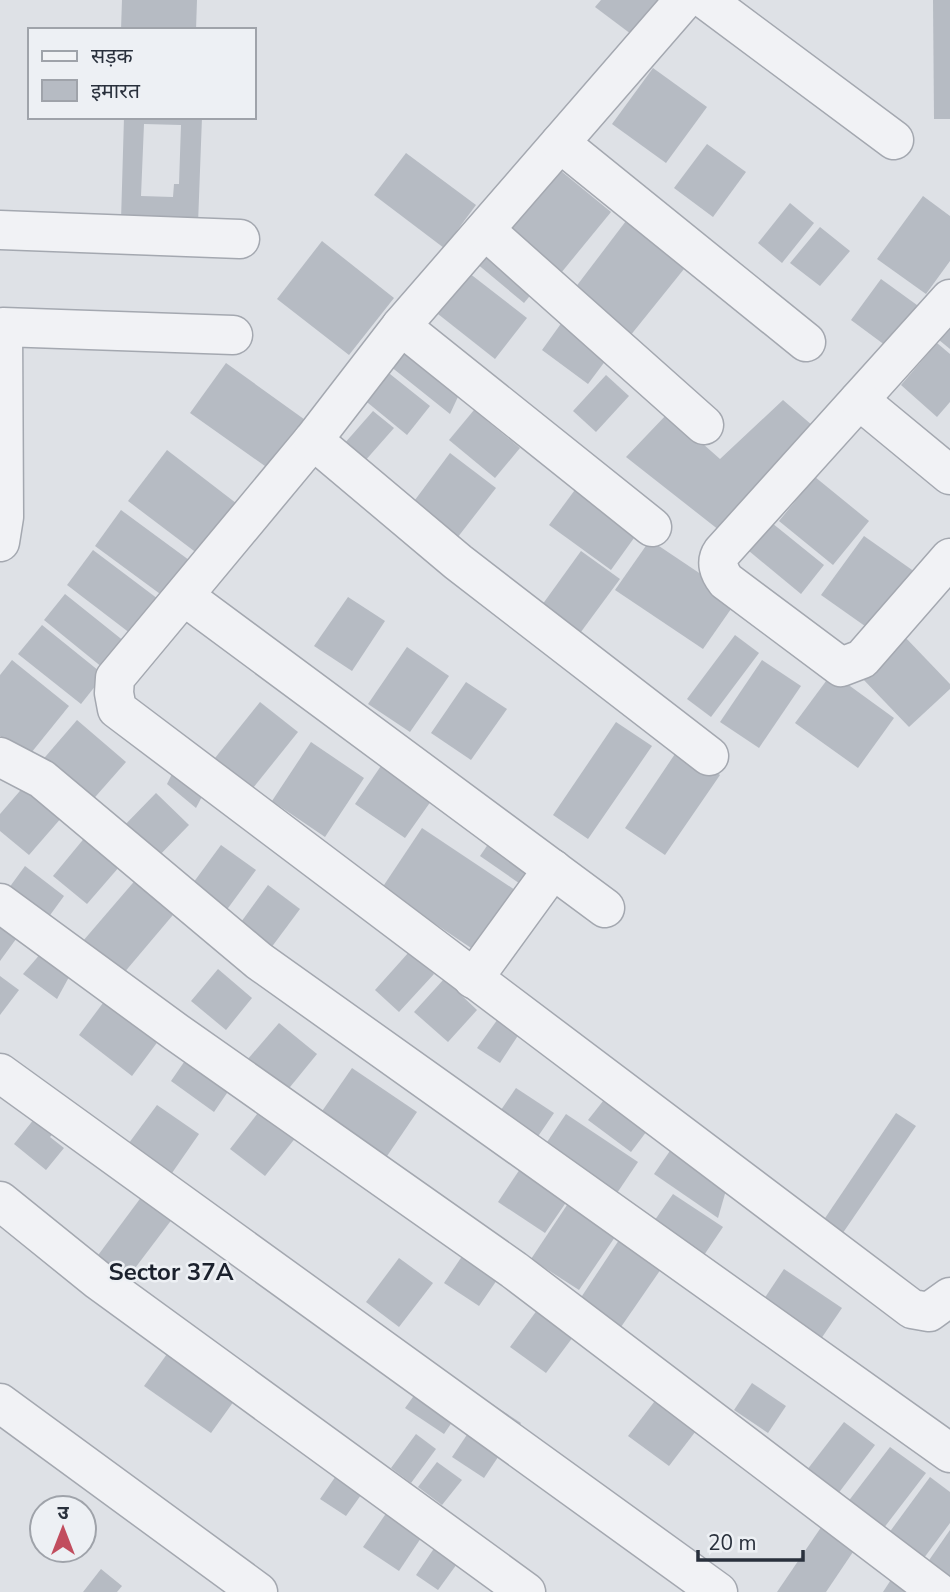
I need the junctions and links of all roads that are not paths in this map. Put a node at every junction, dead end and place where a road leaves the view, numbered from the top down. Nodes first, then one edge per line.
1 (684, 0) edge
2 (706, 0) edge
3 (894, 140) dead end
4 (560, 144) junction
5 (0, 230) edge
6 (485, 230) junction
7 (240, 239) dead end
8 (950, 299) edge
9 (401, 326) junction
10 (1, 327) edge
11 (233, 335) dead end
12 (806, 342) dead end
13 (859, 400) junction
14 (704, 425) dead end
15 (313, 440) junction
16 (950, 475) edge
17 (2, 480) edge
18 (652, 527) dead end
19 (0, 542) edge
20 (950, 558) edge
21 (184, 596) junction
22 (709, 756) dead end
23 (0, 757) edge
24 (553, 869) junction
25 (0, 903) edge
26 (605, 908) dead end
27 (473, 978) junction
28 (0, 1073) edge
29 (0, 1201) edge
30 (950, 1297) edge
31 (0, 1403) edge
32 (950, 1453) edge
33 (258, 1592) edge
34 (526, 1592) edge
35 (718, 1592) edge
36 (938, 1592) edge

1 - 4 street
2 - 3 street
4 - 6 street
4 - 12 street
5 - 7 street
6 - 9 street
6 - 14 street
8 - 13 street
9 - 15 street
9 - 18 street
10 - 11 street
10 - 17 street
13 - 16 street
13 - 20 street
15 - 21 street
15 - 22 street
17 - 19 street
21 - 24 street
21 - 27 street
23 - 32 street
24 - 26 street
24 - 27 street
25 - 36 street
27 - 30 street
28 - 35 street
29 - 34 street
31 - 33 street

